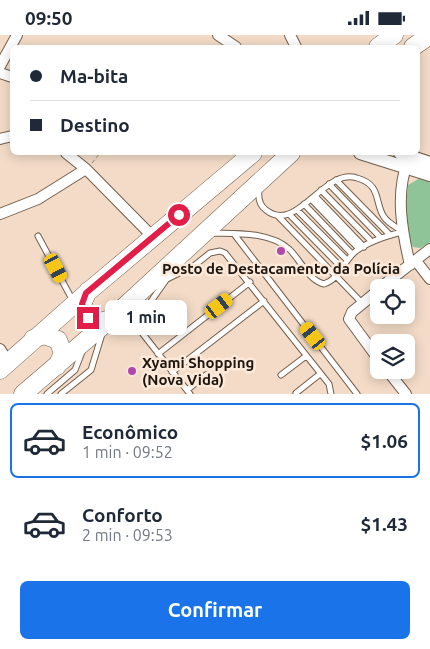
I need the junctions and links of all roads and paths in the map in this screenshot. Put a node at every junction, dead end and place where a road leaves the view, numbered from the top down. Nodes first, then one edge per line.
1 (218, 35) edge
2 (430, 35) edge
3 (233, 45) edge
4 (417, 45) edge
5 (10, 48) edge
6 (0, 66) edge
7 (68, 155) edge
8 (98, 155) edge
9 (251, 155) edge
10 (289, 155) edge
11 (296, 155) edge
12 (375, 155) edge
13 (405, 159) edge
14 (430, 163) edge
15 (86, 169) junction
16 (430, 175) edge
17 (264, 176) junction
18 (336, 180) junction
19 (329, 184) junction
20 (321, 190) junction
21 (313, 197) junction
22 (304, 205) junction
23 (297, 210) junction
24 (0, 214) edge
25 (289, 214) junction
26 (278, 216) junction
27 (402, 232) junction
28 (204, 233) junction
29 (234, 234) junction
30 (38, 235) dead end
31 (390, 235) junction
32 (152, 237) junction
33 (381, 238) junction
34 (372, 242) junction
35 (362, 248) junction
36 (430, 249) edge
37 (186, 250) junction
38 (352, 254) junction
39 (347, 260) junction
40 (413, 263) junction
41 (342, 268) junction
42 (337, 276) junction
43 (166, 279) junction
44 (393, 279) edge
45 (430, 279) edge
46 (250, 282) junction
47 (89, 291) junction
48 (140, 292) junction
49 (370, 297) edge
50 (264, 301) junction
51 (74, 303) junction
52 (362, 303) junction
53 (109, 321) junction
54 (33, 339) junction
55 (86, 340) junction
56 (370, 349) edge
57 (158, 355) junction
58 (306, 356) junction
59 (3, 360) edge
60 (57, 366) junction
61 (172, 372) junction
62 (320, 374) junction
63 (206, 375) dead end
64 (281, 375) dead end
65 (394, 379) edge
66 (188, 392) edge
67 (296, 393) edge
68 (23, 394) edge
69 (47, 394) edge
70 (61, 394) edge
71 (331, 394) edge
72 (358, 394) edge
73 (406, 394) edge

1 - 3 street
2 - 4 highway
5 - 6 street
7 - 15 street
8 - 15 path
9 - 32 highway
10 - 17 highway
11 - 17 street
12 - 13 street
13 - 14 street
13 - 16 street
13 - 27 street
15 - 24 street
15 - 32 street
17 - 26 lane
17 - 28 highway
18 - 19 lane
18 - 27 lane
18 - 31 lane
19 - 20 lane
19 - 33 lane
20 - 21 lane
20 - 34 lane
21 - 22 lane
21 - 35 lane
22 - 23 lane
22 - 38 lane
23 - 25 lane
23 - 39 lane
25 - 26 lane
25 - 41 lane
26 - 42 lane
27 - 31 lane
27 - 40 street
28 - 29 lane
28 - 37 highway
29 - 42 lane
29 - 72 lane
30 - 51 lane
31 - 33 lane
32 - 47 highway
33 - 34 lane
34 - 35 lane
35 - 38 lane
36 - 40 street
37 - 43 lane
37 - 48 highway
38 - 39 lane
39 - 41 lane
40 - 44 street
40 - 45 street
41 - 42 lane
42 - 52 lane
43 - 46 lane
43 - 48 lane
43 - 57 lane
46 - 50 lane
46 - 57 lane
47 - 51 highway
47 - 53 highway
48 - 53 highway
49 - 52 street
50 - 58 lane
50 - 61 lane
51 - 54 highway
52 - 56 street
53 - 55 highway
53 - 70 lane
54 - 59 highway
54 - 60 highway
55 - 60 highway
55 - 69 lane
57 - 61 lane
58 - 62 lane
58 - 64 lane
60 - 68 highway
61 - 66 lane
62 - 67 lane
62 - 71 lane
63 - 66 lane
65 - 73 street

